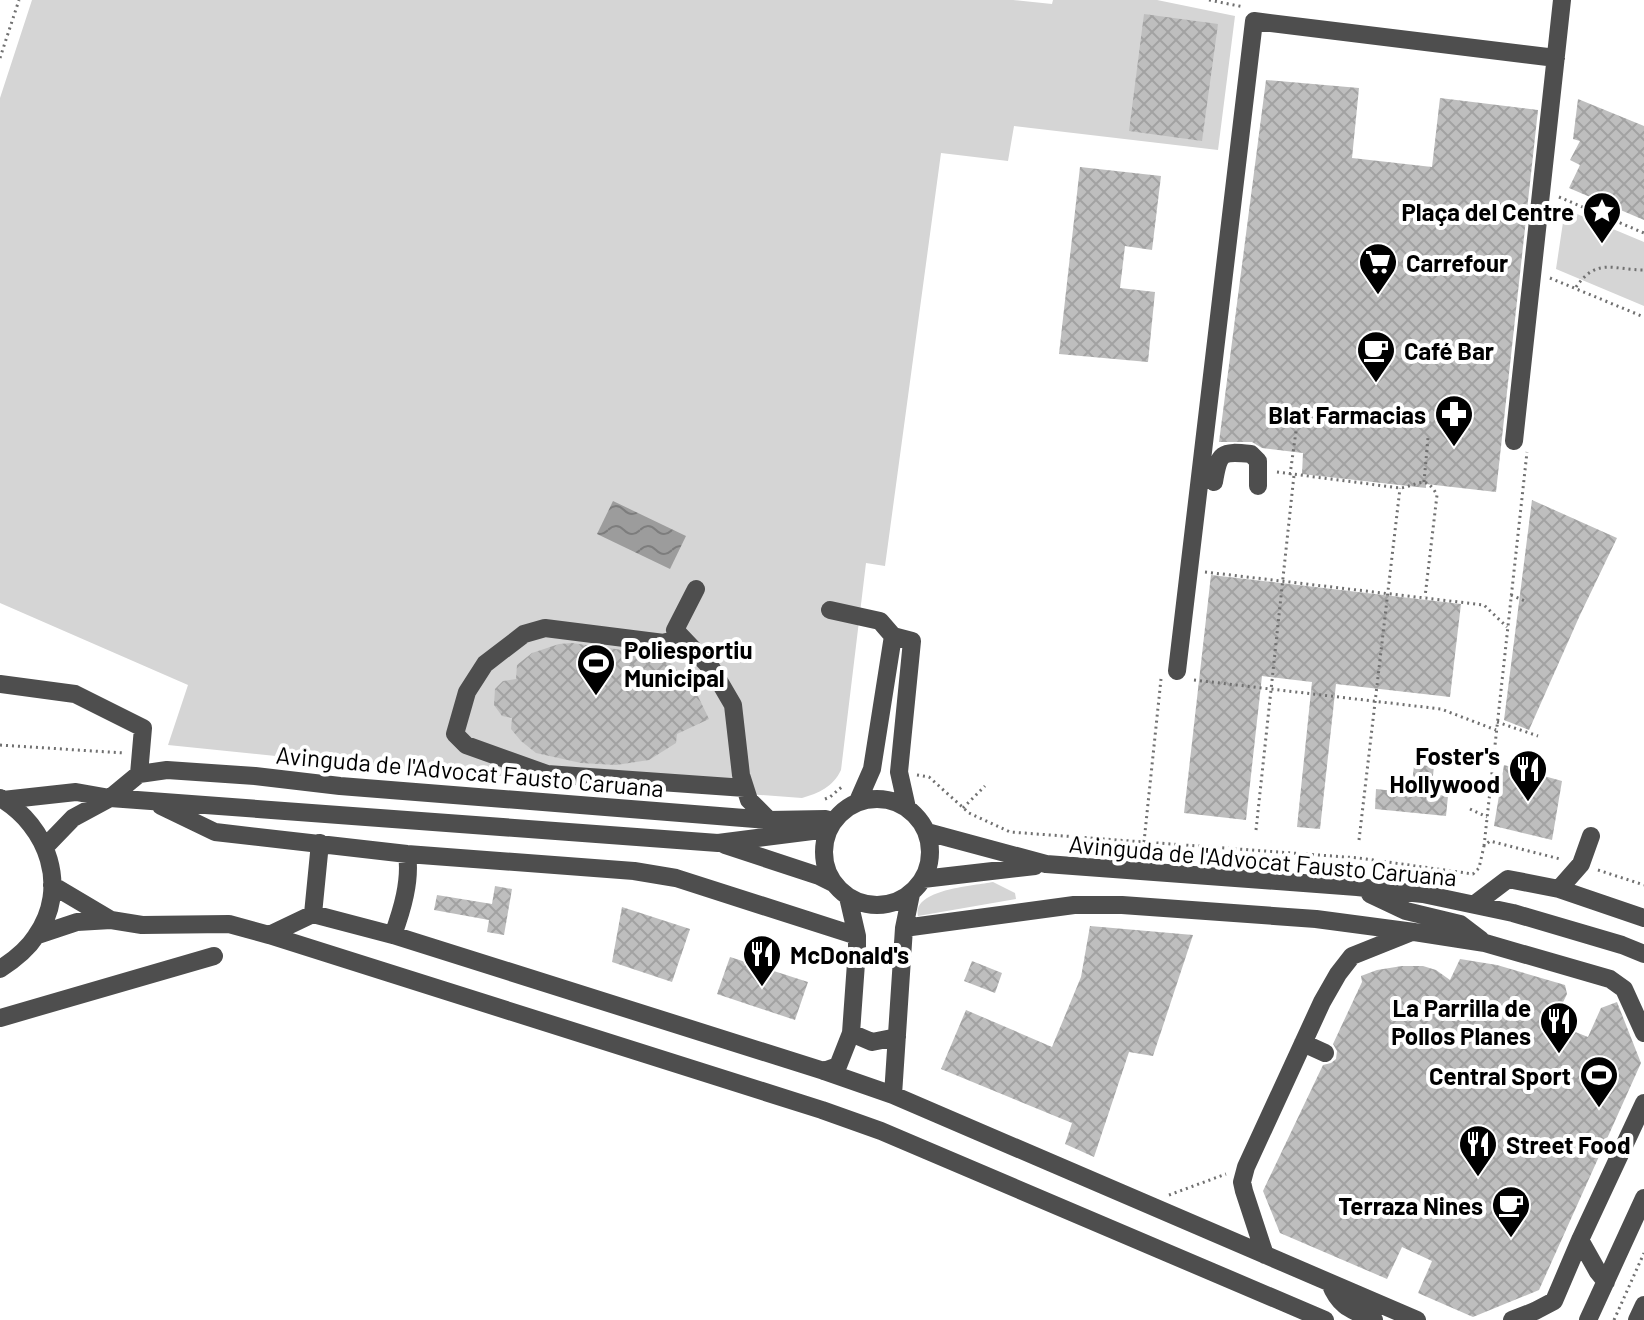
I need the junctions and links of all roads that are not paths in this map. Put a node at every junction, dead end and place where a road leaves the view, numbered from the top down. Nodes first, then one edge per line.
1 (1562, 0) edge
2 (1556, 58) junction
3 (1514, 441) dead end
4 (1258, 477) road end
5 (1214, 482) dead end
6 (696, 589) dead end
7 (830, 610) dead end
8 (893, 636) junction
9 (681, 637) junction
10 (1184, 676) road end
11 (0, 684) edge
12 (139, 774) junction
13 (747, 794) junction
14 (110, 798) junction
15 (2, 799) edge
16 (150, 801) junction
17 (858, 801) junction
18 (907, 808) junction
19 (735, 817) junction
20 (769, 820) junction
21 (831, 824) junction
22 (927, 832) junction
23 (1591, 836) dead end
24 (320, 843) junction
25 (718, 843) junction
26 (45, 847) junction
27 (407, 854) junction
28 (1046, 864) junction
29 (1581, 864) junction
30 (833, 883) junction
31 (52, 885) junction
32 (917, 887) junction
33 (1357, 887) junction
34 (1559, 889) junction
35 (848, 897) junction
36 (1586, 899) junction
37 (1475, 904) junction
38 (313, 914) junction
39 (1644, 918) edge
40 (111, 920) junction
41 (904, 928) junction
42 (1414, 932) junction
43 (38, 935) junction
44 (269, 935) junction
45 (393, 935) junction
46 (857, 936) junction
47 (1485, 943) junction
48 (1644, 954) edge
49 (214, 956) dead end
50 (0, 969) edge
51 (0, 1018) edge
52 (851, 1033) junction
53 (1644, 1033) edge
54 (897, 1037) junction
55 (1303, 1043) junction
56 (1325, 1053) dead end
57 (824, 1071) junction
58 (893, 1095) junction
59 (1644, 1103) edge
60 (1637, 1133) edge
61 (1644, 1198) edge
62 (1580, 1240) junction
63 (1265, 1255) junction
64 (1606, 1282) junction
65 (1330, 1283) junction
66 (1644, 1305) edge
67 (1325, 1320) edge
68 (1374, 1320) edge
69 (1417, 1320) edge
70 (1512, 1320) edge
71 (1588, 1320) edge
72 (1637, 1320) edge

1 - 2 street
2 - 3 street
2 - 10 street
4 - 5 street
6 - 9 street
7 - 8 street
8 - 17 street
8 - 18 street
9 - 13 street
9 - 13 street
11 - 12 street
12 - 14 street
12 - 19 street, Avinguda de l'Advocat Fausto Caruana
13 - 19 street
13 - 20 street
14 - 15 street
14 - 16 street
14 - 26 street
15 - 26 street
16 - 24 street
16 - 25 street
17 - 18 street
17 - 21 street
18 - 22 street
19 - 20 street, Avinguda de l'Advocat Fausto Caruana
20 - 21 street, Avinguda de l'Advocat Fausto Caruana
21 - 25 street
21 - 30 street
22 - 28 street, Avinguda de l'Advocat Fausto Caruana
22 - 32 street
23 - 29 street
24 - 27 street
24 - 38 street
25 - 30 street
26 - 31 street
27 - 45 street
27 - 46 street
28 - 32 street, Avinguda de l'Advocat Fausto Caruana
28 - 33 street, Avinguda de l'Advocat Fausto Caruana
29 - 34 street
29 - 36 street
30 - 35 street
31 - 40 street
31 - 43 street
32 - 35 street
32 - 41 street
33 - 37 street, Avinguda de l'Advocat Fausto Caruana
33 - 47 street
34 - 36 street, Avinguda de l'Advocat Fausto Caruana
34 - 37 street, Avinguda de l'Advocat Fausto Caruana
35 - 46 street
36 - 39 street, Avinguda de l'Advocat Fausto Caruana
37 - 48 street, Avinguda de l'Advocat Fausto Caruana
38 - 44 street
38 - 45 street
40 - 43 street
40 - 44 street
41 - 42 street
41 - 54 street
42 - 47 street
42 - 55 street
43 - 50 street
44 - 67 street
45 - 57 street
46 - 52 street
47 - 53 street
49 - 51 street
52 - 54 street
52 - 57 street
54 - 58 street
55 - 56 street
55 - 63 street
57 - 58 street
58 - 63 street
59 - 60 street
60 - 62 street
61 - 64 street
62 - 64 street
62 - 70 street
63 - 65 street
64 - 71 street
65 - 68 street
65 - 69 street
66 - 72 street

